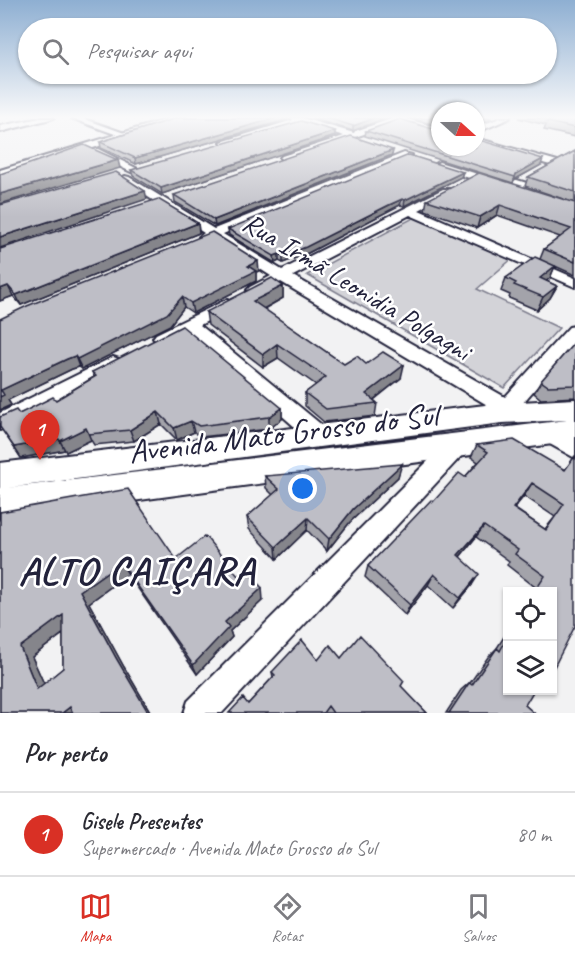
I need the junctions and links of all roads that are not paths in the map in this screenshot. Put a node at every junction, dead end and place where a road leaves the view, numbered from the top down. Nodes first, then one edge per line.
1 (73, 151) edge
2 (96, 151) edge
3 (306, 151) edge
4 (520, 151) edge
5 (273, 163) edge
6 (445, 164) junction
7 (146, 166) edge
8 (135, 170) junction
9 (0, 174) edge
10 (475, 177) junction
11 (528, 179) junction
12 (575, 202) edge
13 (575, 209) edge
14 (411, 211) junction
15 (213, 234) junction
16 (192, 242) edge
17 (283, 277) junction
18 (575, 284) edge
19 (188, 324) junction
20 (575, 331) edge
21 (146, 346) edge
22 (125, 357) edge
23 (575, 408) edge
24 (504, 410) junction
25 (0, 422) edge
26 (561, 431) edge
27 (321, 437) junction
28 (457, 446) junction
29 (575, 449) edge
30 (0, 476) edge
31 (0, 504) edge
32 (200, 713) edge

1 - 9 main road
2 - 8 street
3 - 5 street
4 - 11 street
6 - 10 street
6 - 11 street
6 - 15 street
7 - 8 street
8 - 15 street, Rua Irmã Leonidia Polgagni
10 - 13 street
10 - 14 street
11 - 12 street
14 - 17 street
14 - 18 street
15 - 16 street
15 - 17 street, Rua Irmã Leonidia Polgagni
17 - 19 street
17 - 24 street, Rua Irmã Leonidia Polgagni
19 - 21 street
19 - 27 street
20 - 24 street
22 - 25 street
23 - 24 main road, Avenida Mato Grosso do Sul
24 - 27 main road, Avenida Mato Grosso do Sul
26 - 28 main road, Avenida Mato Grosso do Sul
26 - 29 street
27 - 30 main road, Avenida Mato Grosso do Sul
28 - 31 main road, Avenida Mato Grosso do Sul
28 - 32 street

